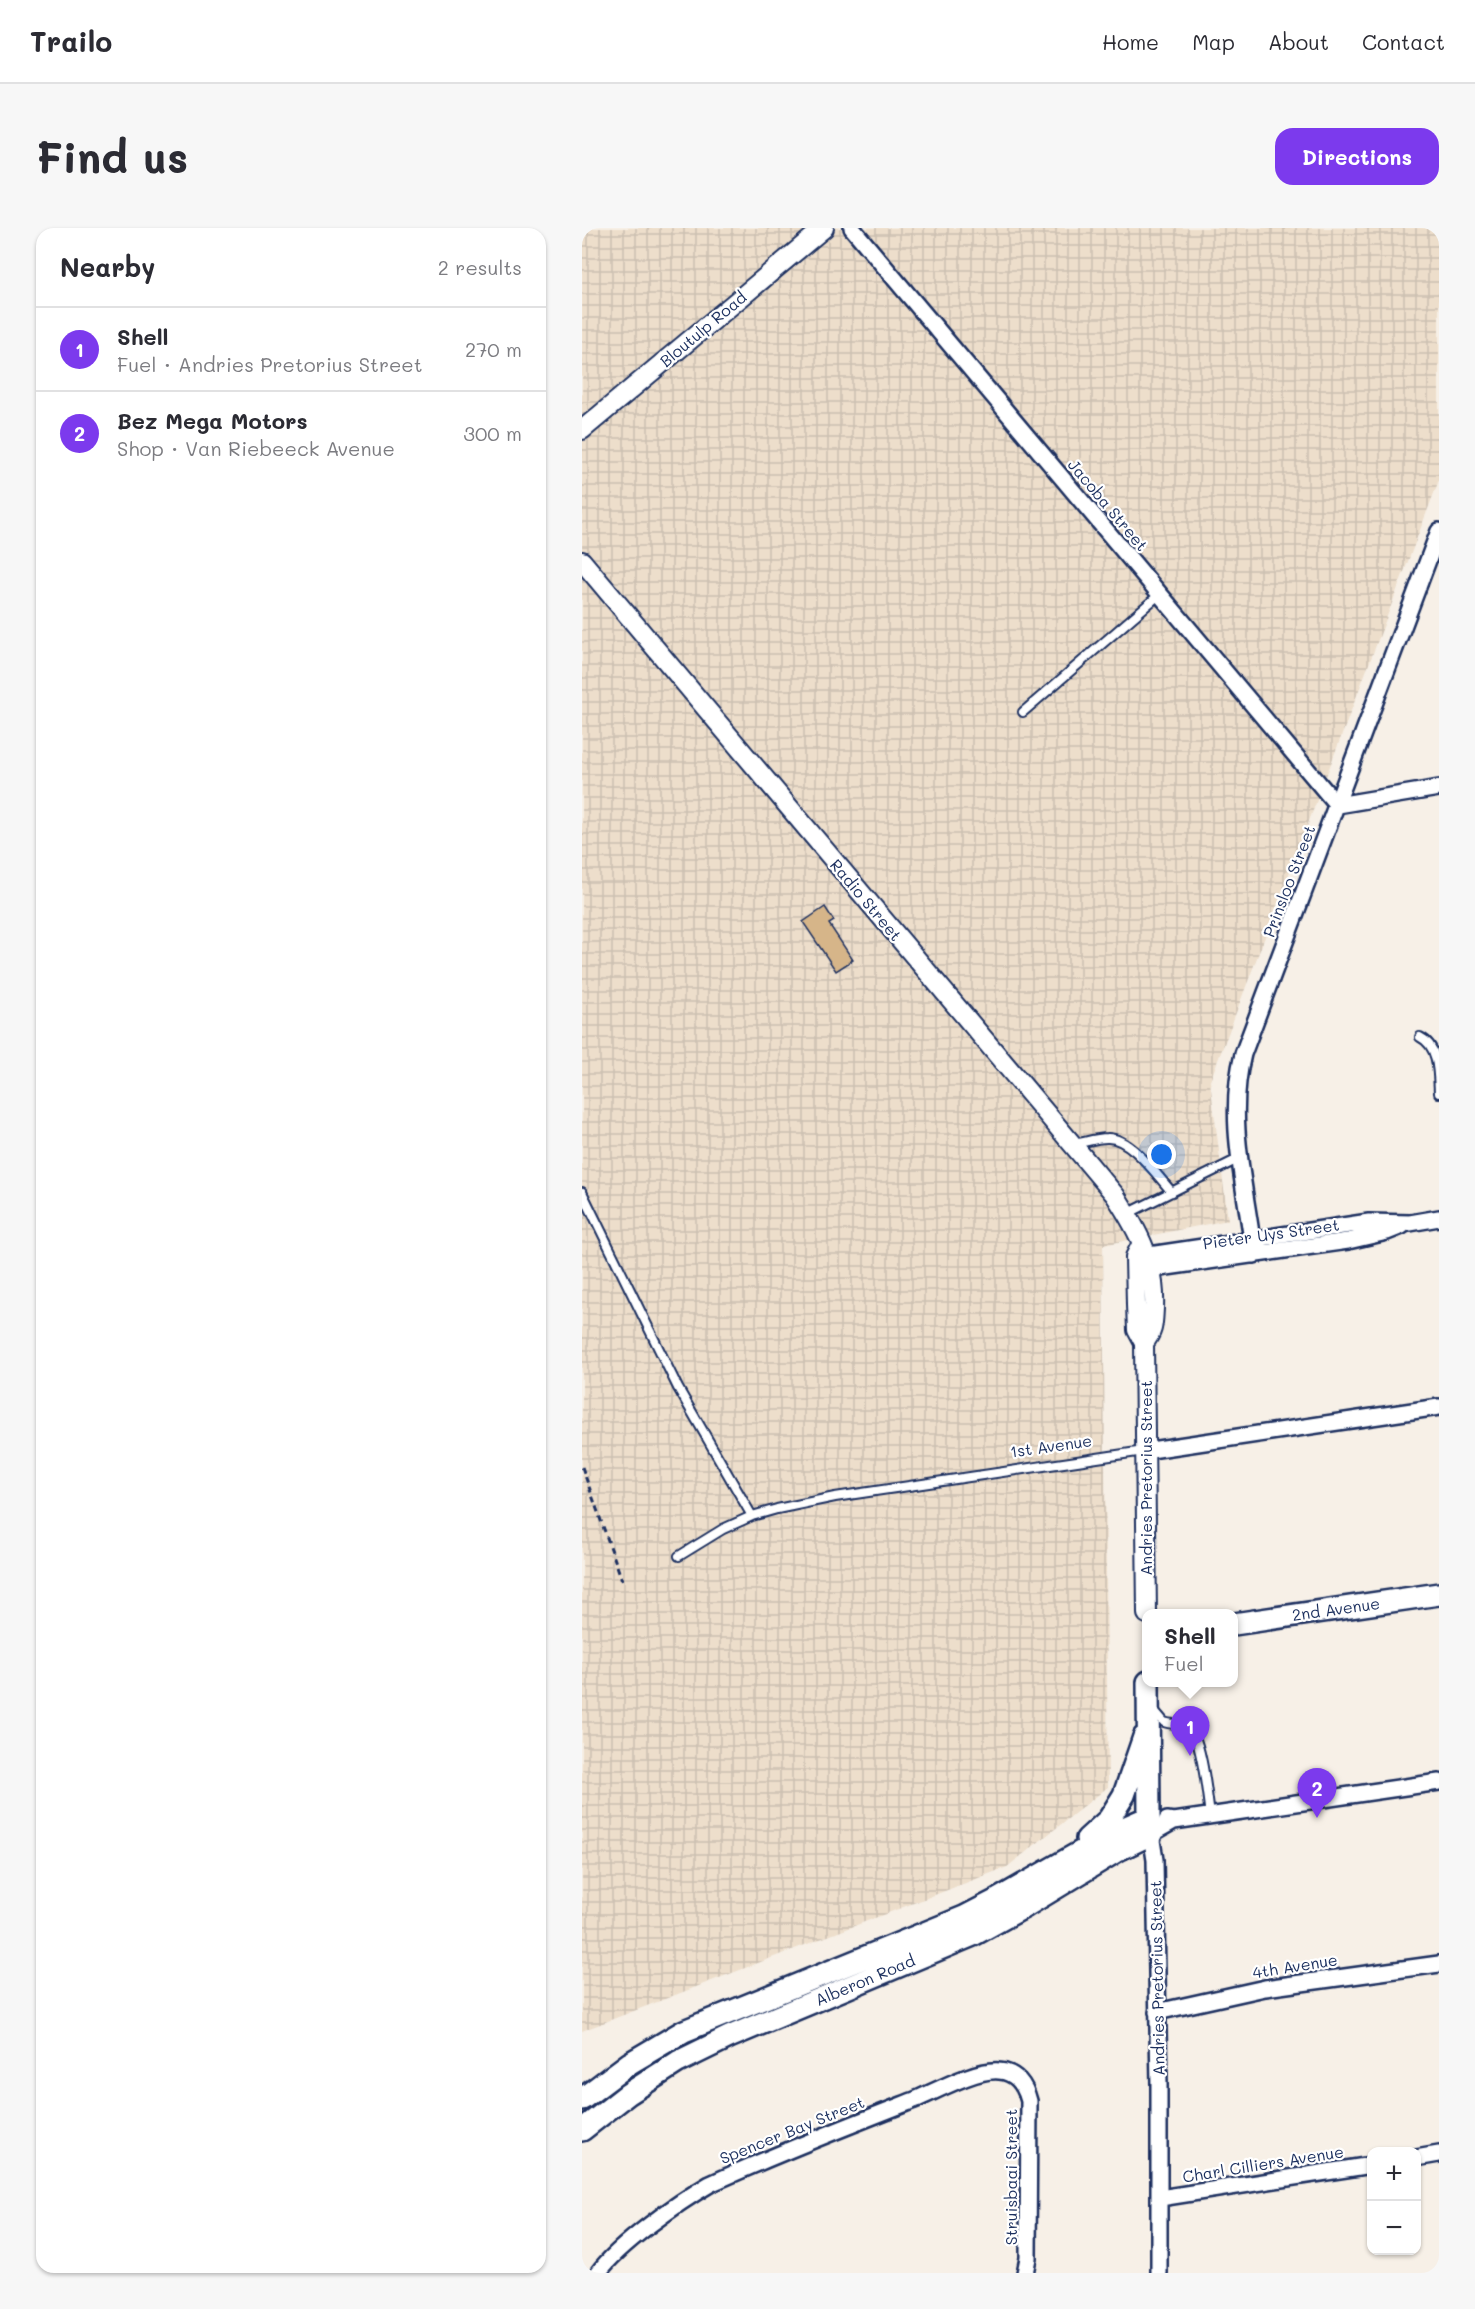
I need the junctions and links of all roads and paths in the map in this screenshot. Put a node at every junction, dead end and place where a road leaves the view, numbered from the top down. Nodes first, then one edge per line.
1 (824, 228) edge
2 (852, 228) edge
3 (582, 430) edge
4 (1439, 531) edge
5 (582, 561) edge
6 (1432, 566) edge
7 (1160, 594) junction
8 (1023, 712) dead end
9 (1439, 788) edge
10 (1337, 805) junction
11 (1420, 1037) dead end
12 (1439, 1093) edge
13 (1073, 1144) junction
14 (1240, 1158) junction
15 (582, 1192) edge
16 (1172, 1192) junction
17 (1127, 1214) junction
18 (1439, 1218) edge
19 (1410, 1223) junction
20 (1252, 1239) junction
21 (1254, 1255) junction
22 (1143, 1259) junction
23 (1439, 1407) edge
24 (1144, 1451) junction
25 (582, 1467) edge
26 (752, 1516) junction
27 (679, 1556) dead end
28 (622, 1580) dead end
29 (1439, 1594) edge
30 (1147, 1609) edge
31 (1238, 1623) edge
32 (1148, 1693) edge
33 (1149, 1726) junction
34 (1439, 1782) edge
35 (1210, 1816) junction
36 (1150, 1825) junction
37 (1050, 1870) junction
38 (1439, 1964) edge
39 (1157, 2012) junction
40 (684, 2031) junction
41 (697, 2052) junction
42 (1022, 2083) joint
43 (582, 2099) edge
44 (582, 2130) edge
45 (1439, 2154) edge
46 (1421, 2157) edge
47 (1367, 2166) edge
48 (1160, 2198) junction
49 (597, 2273) edge
50 (1025, 2273) edge
51 (1159, 2273) edge

1 - 3 street, Bloutulp Road
2 - 7 street, Jacoba Street
4 - 6 street, Prinsloo Street
5 - 13 street, Radio Street
6 - 10 street, Prinsloo Street
7 - 8 lane
7 - 10 street, Jacoba Street
9 - 10 street
10 - 14 street, Prinsloo Street
11 - 12 lane
13 - 16 lane
13 - 17 street, Radio Street
14 - 16 lane
14 - 20 street, Prinsloo Street
15 - 26 lane
16 - 17 lane
17 - 22 street, Radio Street
18 - 19 street, Pieter Uys Street
19 - 20 street, Pieter Uys Street
19 - 21 street, Pieter Uys Street
20 - 21 street, Prinsloo Street
20 - 22 street, Pieter Uys Street
21 - 22 street, Pieter Uys Street
22 - 24 street, Andries Pretorius Street
23 - 24 street, 1st Avenue
24 - 26 lane, 1st Avenue
24 - 30 street, Andries Pretorius Street
25 - 28 path
26 - 27 lane, 1st Avenue
29 - 31 main road, 2nd Avenue
32 - 33 main road, Andries Pretorius Street
32 - 35 lane
33 - 36 main road, Andries Pretorius Street
33 - 37 main road
34 - 35 street
35 - 36 street
36 - 37 main road, Alberon Road
36 - 39 street, Andries Pretorius Street
36 - 41 main road, Alberon Road
37 - 40 main road, Alberon Road
38 - 39 street, 4th Avenue
39 - 48 street, Andries Pretorius Street
40 - 41 main road
40 - 43 main road, Alberon Road
41 - 44 main road, Alberon Road
42 - 49 street, Spencer Bay Street
42 - 50 street, Struisbaai Street
45 - 46 street
47 - 48 street, Charl Cilliers Avenue
48 - 51 street, Andries Pretorius Street

